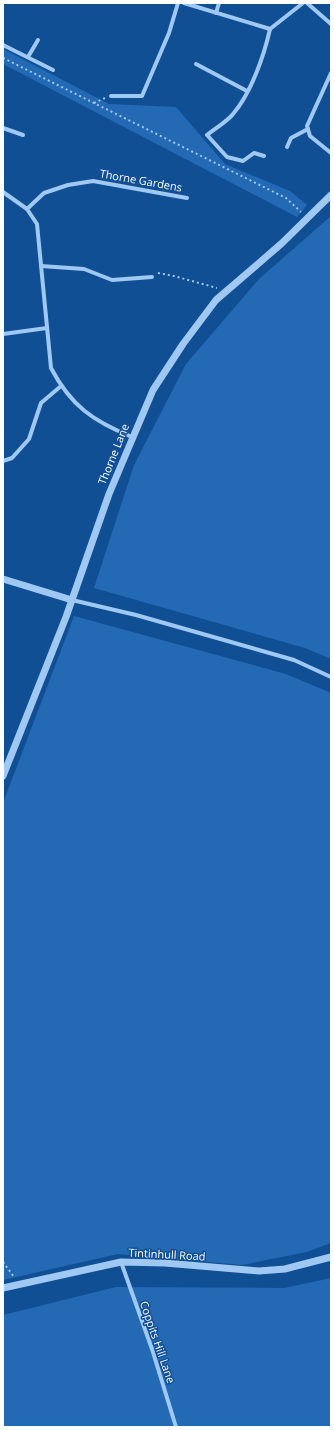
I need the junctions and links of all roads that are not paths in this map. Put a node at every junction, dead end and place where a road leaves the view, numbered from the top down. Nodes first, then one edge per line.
1 (178, 3) edge
2 (184, 3) edge
3 (219, 3) edge
4 (303, 3) edge
5 (307, 3) edge
6 (216, 13) junction
7 (331, 24) edge
8 (270, 29) junction
9 (38, 40) dead end
10 (3, 45) edge
11 (28, 57) junction
12 (196, 64) dead end
13 (53, 70) dead end
14 (331, 73) edge
15 (247, 91) junction
16 (111, 96) road end
17 (3, 128) edge
18 (308, 129) junction
19 (22, 135) dead end
20 (287, 147) dead end
21 (331, 153) edge
22 (264, 156) dead end
23 (3, 192) edge
24 (331, 195) edge
25 (187, 198) dead end
26 (27, 209) junction
27 (41, 266) junction
28 (152, 277) road end
29 (47, 328) junction
30 (3, 334) edge
31 (61, 386) junction
32 (132, 437) junction
33 (3, 461) edge
34 (3, 579) edge
35 (72, 600) junction
36 (331, 677) edge
37 (3, 776) edge
38 (331, 1257) edge
39 (121, 1262) junction
40 (3, 1288) edge
41 (176, 1427) edge

1 - 16 street
2 - 6 street
3 - 6 street
4 - 8 street
5 - 7 street
6 - 8 street
8 - 15 street
9 - 11 street
10 - 11 street
11 - 13 street
12 - 15 street
14 - 18 street
15 - 22 street
17 - 19 street
18 - 20 street
18 - 21 street
23 - 26 street
24 - 32 street, Thorne Lane
25 - 26 street, Thorne Gardens
26 - 27 street
27 - 28 street
27 - 29 street
29 - 30 street
29 - 31 street
31 - 32 street
31 - 33 street
32 - 35 street, Thorne Lane
34 - 35 street
35 - 36 street
35 - 37 street, Thorne Lane
38 - 39 street, Tintinhull Road
39 - 40 street, Tintinhull Road
39 - 41 street, Coppits Hill Lane

